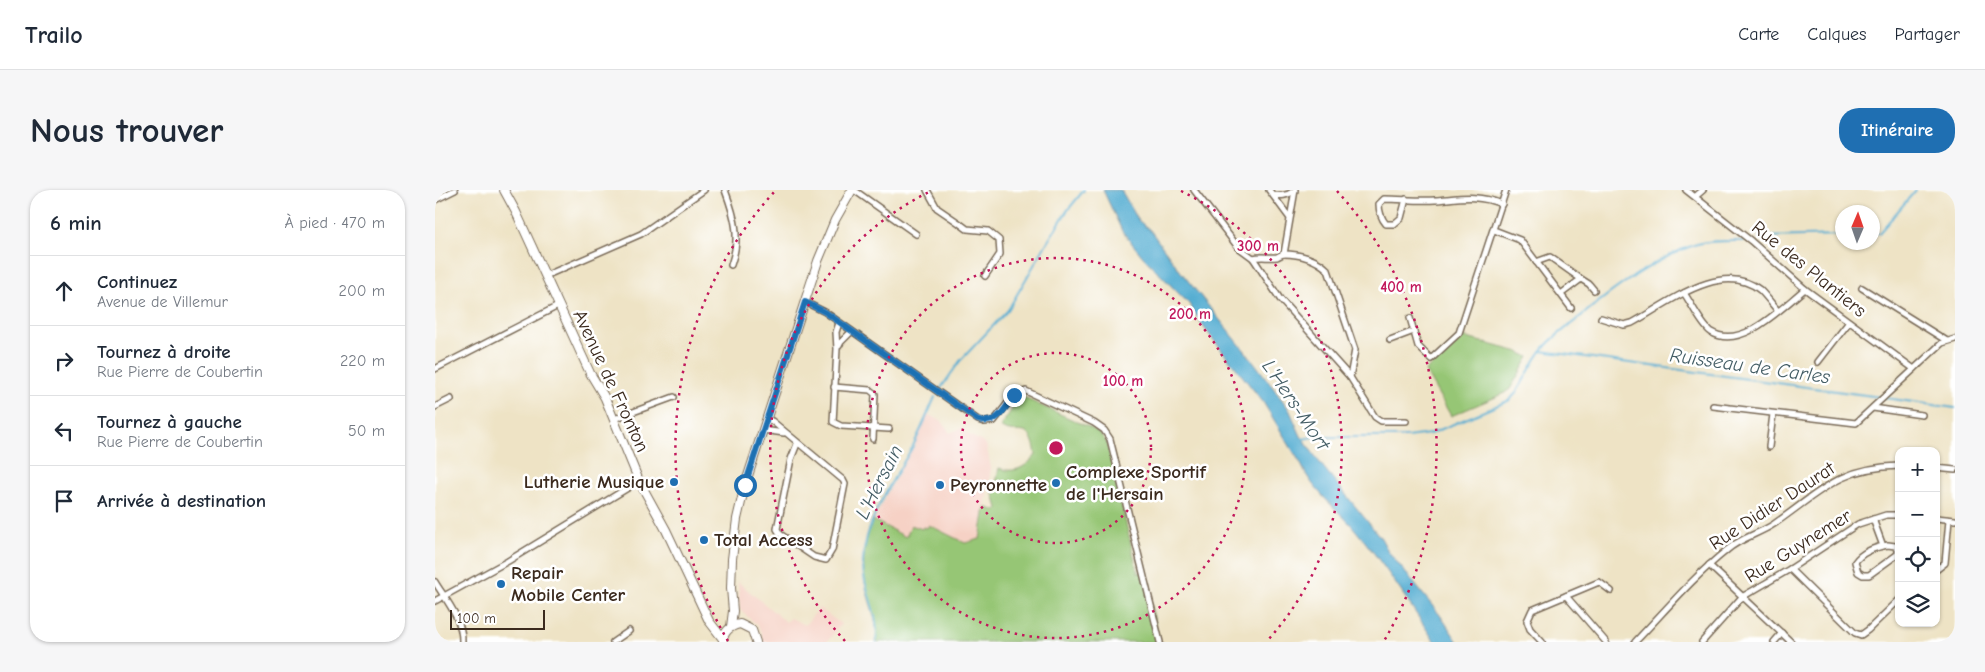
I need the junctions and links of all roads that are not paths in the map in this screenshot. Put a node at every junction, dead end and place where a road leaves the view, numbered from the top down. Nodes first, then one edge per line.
1 (455, 190) edge
2 (504, 190) edge
3 (725, 190) edge
4 (853, 190) edge
5 (927, 190) edge
6 (1194, 190) edge
7 (1506, 190) edge
8 (1686, 190) edge
9 (1703, 190) edge
10 (701, 191) edge
11 (1294, 191) edge
12 (1271, 192) edge
13 (1696, 196) junction
14 (1406, 199) junction
15 (435, 200) edge
16 (1501, 204) junction
17 (1289, 217) junction
18 (1494, 230) junction
19 (916, 234) dead end
20 (1284, 254) junction
21 (1253, 258) junction
22 (1537, 262) junction
23 (731, 265) dead end
24 (545, 276) junction
25 (985, 276) dead end
26 (1581, 279) junction
27 (1862, 288) dead end
28 (1805, 289) junction
29 (1594, 290) dead end
30 (1684, 293) junction
31 (1561, 294) junction
32 (805, 302) junction
33 (558, 306) junction
34 (1571, 308) dead end
35 (1778, 311) junction
36 (1410, 318) dead end
37 (1601, 318) dead end
38 (1849, 322) junction
39 (839, 323) junction
40 (851, 332) junction
41 (1414, 332) junction
42 (1955, 339) edge
43 (1390, 340) dead end
44 (1947, 341) junction
45 (837, 349) junction
46 (1353, 361) junction
47 (1818, 362) dead end
48 (1338, 365) junction
49 (435, 369) edge
50 (1915, 369) junction
51 (1350, 377) junction
52 (834, 387) junction
53 (674, 397) dead end
54 (451, 399) dead end
55 (1713, 406) dead end
56 (435, 407) edge
57 (1873, 408) junction
58 (1773, 414) junction
59 (1922, 415) dead end
60 (614, 419) junction
61 (766, 419) junction
62 (1406, 420) dead end
63 (873, 428) junction
64 (889, 429) dead end
65 (763, 430) junction
66 (784, 433) junction
67 (873, 439) dead end
68 (797, 444) junction
69 (1769, 447) dead end
70 (1895, 466) edge
71 (1940, 468) edge
72 (1955, 470) edge
73 (639, 481) junction
74 (1895, 515) edge
75 (1873, 519) junction
76 (1952, 520) edge
77 (1883, 546) junction
78 (1709, 565) junction
79 (1940, 567) edge
80 (1790, 569) junction
81 (435, 582) edge
82 (1611, 591) dead end
83 (444, 596) junction
84 (1566, 596) junction
85 (1742, 597) junction
86 (435, 601) edge
87 (1895, 604) edge
88 (733, 611) junction
89 (705, 612) junction
90 (744, 625) junction
91 (730, 628) junction
92 (629, 631) dead end
93 (1782, 633) junction
94 (723, 641) edge
95 (463, 642) edge
96 (613, 642) edge
97 (756, 642) edge
98 (1160, 642) edge
99 (1542, 642) edge
100 (1606, 642) edge
101 (1635, 642) edge
102 (1702, 642) edge
103 (1774, 642) edge
104 (1791, 642) edge

1 - 15 street
2 - 24 main road, Avenue de Fronton
3 - 23 street
4 - 19 street
4 - 32 main road
5 - 25 street
6 - 21 street
7 - 16 street
8 - 13 street, Rue des Plantiers
9 - 13 street
10 - 24 street
11 - 12 street
11 - 17 street
12 - 17 street
13 - 28 street, Rue des Plantiers
14 - 14 street
14 - 16 street
16 - 18 street
17 - 20 street
18 - 22 street
18 - 41 street
20 - 21 street
20 - 46 street
21 - 48 street
22 - 26 street
22 - 31 street
24 - 33 main road, Avenue de Fronton
26 - 29 street
26 - 31 street
27 - 44 street
28 - 35 street
28 - 38 street, Rue des Plantiers
30 - 35 street
30 - 35 street
30 - 37 street
31 - 34 street
32 - 39 street
32 - 61 main road
33 - 49 street
33 - 60 main road, Avenue de Fronton
36 - 41 street
38 - 47 street
38 - 50 street, Rue des Plantiers
39 - 40 street
39 - 45 street
40 - 45 street
40 - 98 street
41 - 43 street
42 - 44 street
44 - 50 street
45 - 52 street
46 - 48 street
46 - 51 street
48 - 51 street
50 - 57 street
51 - 62 street
52 - 63 street
52 - 63 street
53 - 60 street
54 - 56 street
55 - 58 street
57 - 58 street
57 - 59 street
58 - 69 street
60 - 73 main road, Avenue de Fronton
61 - 65 main road
61 - 66 street
63 - 64 street
63 - 67 street
65 - 66 street
65 - 88 main road
66 - 68 street
68 - 68 street
70 - 78 street, Rue Didier Daurat
71 - 72 street
73 - 83 street
73 - 89 main road, Avenue de Fronton
74 - 75 street, Rue Guynemer
75 - 77 street
75 - 80 street, Rue Guynemer
76 - 79 street
77 - 77 street
78 - 85 street
78 - 101 street, Rue Didier Daurat
80 - 85 street, Rue Guynemer
80 - 87 street
81 - 83 street
82 - 84 street
83 - 86 street
83 - 95 street
84 - 99 street
84 - 100 street
85 - 93 street
85 - 102 street, Rue Guynemer
88 - 90 main road
88 - 91 main road
89 - 91 main road, Avenue de Fronton
89 - 94 main road, Avenue de Fronton
90 - 91 main road
90 - 97 main road
91 - 94 main road, Avenue de Fronton
92 - 96 street
93 - 103 street
93 - 104 street

